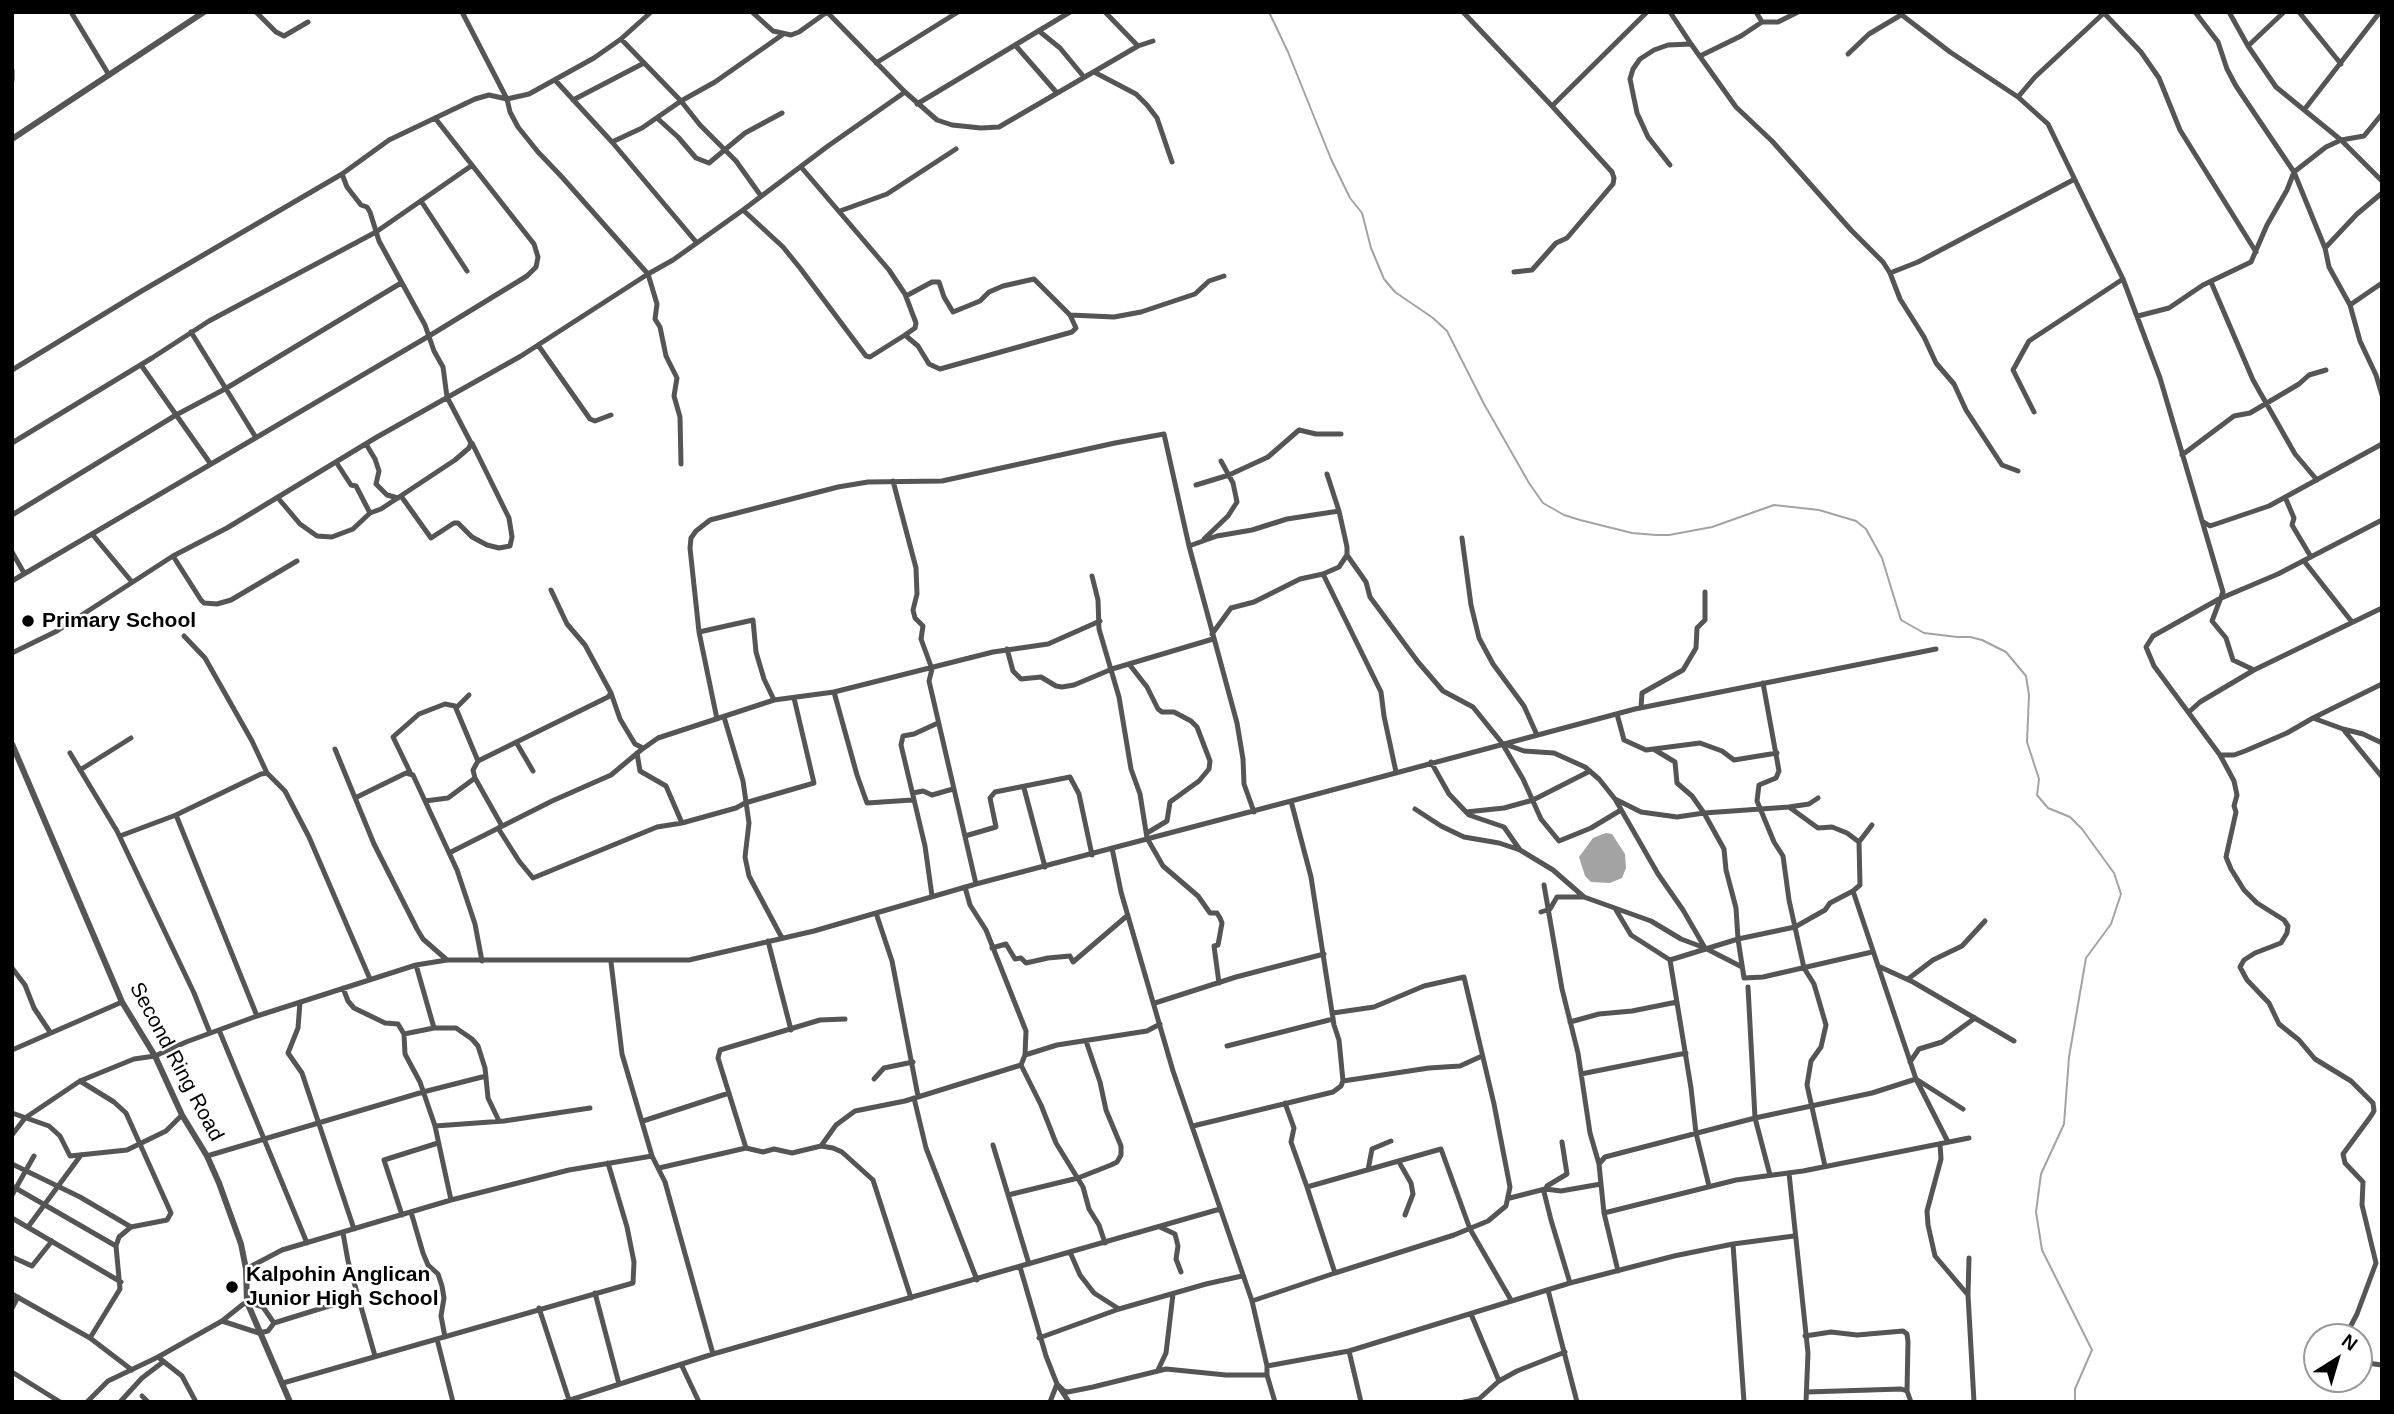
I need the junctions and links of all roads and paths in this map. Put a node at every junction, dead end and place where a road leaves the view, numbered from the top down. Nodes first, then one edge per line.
1 (71, 12) edge
2 (204, 12) edge
3 (256, 12) edge
4 (462, 12) edge
5 (651, 12) edge
6 (752, 12) edge
7 (827, 12) edge
8 (958, 12) edge
9 (1105, 12) edge
10 (1463, 12) edge
11 (1647, 12) edge
12 (1670, 12) edge
13 (1756, 12) edge
14 (1798, 12) edge
15 (2229, 12) edge
16 (2284, 12) edge
17 (2299, 12) edge
18 (2380, 12) edge
19 (1068, 13) edge
20 (2104, 13) edge
21 (2198, 13) edge
22 (1899, 14) edge
23 (309, 22) dead end
24 (1762, 22) junction
25 (1039, 31) junction
26 (782, 35) junction
27 (621, 39) junction
28 (1153, 41) dead end
29 (1691, 44) junction
30 (1016, 46) junction
31 (1139, 46) junction
32 (2248, 46) junction
33 (1848, 54) dead end
34 (1700, 56) junction
35 (644, 63) junction
36 (876, 63) junction
37 (2341, 64) junction
38 (12, 70) edge
39 (1094, 72) junction
40 (109, 75) junction
41 (1084, 77) junction
42 (12, 80) edge
43 (555, 80) junction
44 (905, 92) junction
45 (1057, 93) junction
46 (2018, 97) junction
47 (507, 99) junction
48 (573, 100) junction
49 (681, 101) junction
50 (918, 104) junction
51 (1552, 106) junction
52 (2304, 110) junction
53 (782, 113) dead end
54 (2382, 114) edge
55 (435, 118) junction
56 (657, 118) junction
57 (12, 139) edge
58 (2341, 140) junction
59 (612, 142) junction
60 (956, 149) dead end
61 (724, 152) junction
62 (1172, 162) dead end
63 (1670, 165) dead end
64 (471, 166) junction
65 (801, 167) junction
66 (2294, 172) junction
67 (342, 174) junction
68 (2073, 180) junction
69 (2382, 181) edge
70 (2382, 193) edge
71 (761, 196) junction
72 (421, 201) junction
73 (743, 210) junction
74 (840, 211) junction
75 (376, 232) junction
76 (696, 243) junction
77 (2325, 248) junction
78 (2256, 252) junction
79 (467, 271) dead end
80 (1514, 272) dead end
81 (1890, 273) junction
82 (648, 274) junction
83 (1224, 276) dead end
84 (2123, 279) junction
85 (2211, 282) junction
86 (401, 283) junction
87 (2382, 283) edge
88 (906, 296) junction
89 (2350, 305) junction
90 (1070, 315) junction
91 (2138, 316) junction
92 (191, 332) junction
93 (905, 335) junction
94 (429, 336) junction
95 (538, 345) junction
96 (141, 365) junction
97 (12, 370) edge
98 (2326, 370) dead end
99 (2379, 374) edge
100 (225, 389) junction
101 (2382, 395) edge
102 (447, 397) junction
103 (2268, 403) junction
104 (2034, 412) dead end
105 (176, 415) junction
106 (611, 415) dead end
107 (1341, 434) dead end
108 (256, 436) junction
109 (12, 443) edge
110 (471, 443) junction
111 (366, 444) junction
112 (2382, 444) edge
113 (2182, 454) junction
114 (1221, 461) dead end
115 (336, 462) junction
116 (209, 463) junction
117 (681, 464) dead end
118 (2018, 471) dead end
119 (1326, 474) dead end
120 (1229, 475) junction
121 (2317, 480) junction
122 (893, 481) junction
123 (1196, 485) dead end
124 (399, 497) junction
125 (278, 498) junction
126 (2285, 498) junction
127 (1339, 511) junction
128 (370, 513) junction
129 (12, 516) edge
130 (2382, 520) edge
131 (2201, 521) junction
132 (92, 534) junction
133 (1462, 538) dead end
134 (1203, 541) junction
135 (1189, 546) junction
136 (12, 552) edge
137 (1348, 555) junction
138 (173, 556) junction
139 (2311, 557) junction
140 (297, 561) dead end
141 (2304, 561) junction
142 (24, 573) junction
143 (1323, 574) junction
144 (1092, 576) dead end
145 (12, 581) edge
146 (132, 582) junction
147 (551, 590) dead end
148 (1705, 592) dead end
149 (2219, 599) junction
150 (2382, 608) edge
151 (1100, 621) junction
152 (2352, 622) junction
153 (699, 632) junction
154 (184, 636) dead end
155 (1212, 637) junction
156 (1007, 649) junction
157 (1936, 649) dead end
158 (12, 653) edge
159 (1129, 664) junction
160 (932, 669) junction
161 (1112, 669) junction
162 (2254, 670) junction
163 (918, 672) junction
164 (929, 681) junction
165 (1763, 682) junction
166 (2382, 684) edge
167 (834, 692) junction
168 (611, 693) junction
169 (469, 695) dead end
170 (794, 698) junction
171 (774, 700) junction
172 (456, 708) junction
173 (1640, 708) junction
174 (2189, 712) junction
175 (1617, 715) junction
176 (720, 718) junction
177 (2313, 718) junction
178 (939, 723) junction
179 (2343, 729) junction
180 (1537, 735) junction
181 (131, 737) dead end
182 (516, 742) junction
183 (1502, 743) junction
184 (2382, 743) edge
185 (12, 744) edge
186 (643, 748) junction
187 (335, 749) dead end
188 (1655, 750) junction
189 (70, 753) dead end
190 (636, 753) junction
191 (1777, 753) junction
192 (2220, 755) junction
193 (478, 761) junction
194 (1431, 762) junction
195 (80, 771) junction
196 (533, 771) dead end
197 (1590, 771) junction
198 (410, 772) junction
199 (1396, 772) junction
200 (267, 773) junction
201 (2382, 777) edge
202 (475, 778) junction
203 (1024, 788) junction
204 (953, 789) junction
205 (912, 796) junction
206 (355, 798) junction
207 (1818, 798) dead end
208 (1615, 799) junction
209 (1533, 800) junction
210 (425, 801) junction
211 (1290, 801) junction
212 (745, 803) junction
213 (1789, 807) junction
214 (1415, 808) dead end
215 (1759, 809) junction
216 (1621, 810) junction
217 (1254, 812) junction
218 (1466, 812) junction
219 (1704, 814) junction
220 (176, 815) junction
221 (682, 823) junction
222 (1872, 825) dead end
223 (500, 827) junction
224 (1147, 835) junction
225 (120, 836) junction
226 (965, 836) junction
227 (1859, 842) junction
228 (1112, 848) junction
229 (1520, 850) junction
230 (449, 853) junction
231 (1092, 855) junction
232 (1045, 867) junction
233 (976, 884) junction
234 (1544, 884) dead end
235 (965, 887) junction
236 (1853, 891) junction
237 (932, 896) junction
238 (1584, 897) junction
239 (1550, 909) junction
240 (1616, 910) junction
241 (1541, 912) dead end
242 (876, 913) junction
243 (1128, 915) junction
244 (1985, 921) dead end
245 (1795, 928) junction
246 (782, 938) junction
247 (1738, 939) junction
248 (768, 941) junction
249 (992, 948) junction
250 (1705, 948) junction
251 (1872, 952) junction
252 (1324, 954) junction
253 (447, 960) junction
254 (1670, 960) junction
255 (482, 961) junction
256 (611, 962) junction
257 (416, 965) junction
258 (1878, 966) junction
259 (12, 968) edge
260 (1743, 968) junction
261 (1804, 968) junction
262 (370, 979) junction
263 (1908, 979) junction
264 (1219, 983) junction
265 (1748, 987) dead end
266 (343, 988) junction
267 (122, 1002) junction
268 (300, 1002) junction
269 (1677, 1002) junction
270 (1155, 1003) junction
271 (257, 1016) junction
272 (1333, 1016) junction
273 (1975, 1018) junction
274 (845, 1019) dead end
275 (1570, 1022) junction
276 (1160, 1024) junction
277 (434, 1028) junction
278 (219, 1030) junction
279 (791, 1030) junction
280 (50, 1032) junction
281 (210, 1033) junction
282 (404, 1034) junction
283 (1086, 1041) junction
284 (2014, 1041) dead end
285 (1227, 1046) dead end
286 (12, 1050) edge
287 (1686, 1053) junction
288 (1025, 1055) junction
289 (155, 1056) junction
290 (1482, 1056) junction
291 (913, 1062) junction
292 (1910, 1062) junction
293 (1021, 1065) junction
294 (1581, 1074) junction
295 (486, 1076) junction
296 (874, 1079) dead end
297 (1916, 1079) junction
298 (80, 1081) junction
299 (1343, 1082) junction
300 (423, 1092) junction
301 (729, 1093) junction
302 (916, 1097) junction
303 (1285, 1103) junction
304 (1811, 1106) junction
305 (590, 1108) dead end
306 (1963, 1109) dead end
307 (12, 1113) edge
308 (182, 1115) junction
309 (25, 1118) junction
310 (1755, 1118) junction
311 (499, 1121) junction
312 (643, 1121) junction
313 (319, 1122) junction
314 (435, 1126) junction
315 (1193, 1126) junction
316 (1696, 1133) junction
317 (12, 1135) edge
318 (264, 1138) junction
319 (1969, 1138) dead end
320 (1391, 1141) dead end
321 (1562, 1142) dead end
322 (1948, 1142) junction
323 (141, 1143) junction
324 (438, 1143) junction
325 (1940, 1144) junction
326 (993, 1145) dead end
327 (821, 1146) junction
328 (746, 1148) junction
329 (80, 1155) junction
330 (34, 1156) dead end
331 (207, 1156) junction
332 (652, 1156) junction
333 (1399, 1162) junction
334 (608, 1163) junction
335 (12, 1164) edge
336 (1599, 1164) junction
337 (1825, 1166) junction
338 (659, 1168) junction
339 (26, 1170) junction
340 (1368, 1170) junction
341 (1789, 1173) junction
342 (1770, 1175) junction
343 (1078, 1178) junction
344 (1601, 1184) junction
345 (56, 1186) junction
346 (1307, 1186) junction
347 (1709, 1186) junction
348 (14, 1187) edge
349 (1545, 1189) junction
350 (12, 1195) edge
351 (1008, 1195) junction
352 (1510, 1198) junction
353 (451, 1200) junction
354 (44, 1204) junction
355 (1220, 1209) junction
356 (411, 1212) junction
357 (1604, 1213) junction
358 (402, 1215) junction
359 (1405, 1215) dead end
360 (12, 1218) edge
361 (1160, 1226) junction
362 (28, 1227) junction
363 (131, 1227) junction
364 (354, 1229) junction
365 (1470, 1229) junction
366 (343, 1233) junction
367 (1794, 1236) junction
368 (52, 1241) junction
369 (307, 1243) junction
370 (1105, 1243) junction
371 (1733, 1244) junction
372 (116, 1246) junction
373 (1070, 1252) junction
374 (12, 1257) edge
375 (1969, 1258) dead end
376 (1029, 1264) junction
377 (1020, 1267) junction
378 (246, 1269) junction
379 (1618, 1271) junction
380 (1181, 1272) dead end
381 (1335, 1273) junction
382 (1242, 1276) junction
383 (977, 1280) junction
384 (121, 1282) junction
385 (1570, 1283) junction
386 (1548, 1290) junction
387 (595, 1293) junction
388 (1172, 1294) junction
389 (1968, 1295) junction
390 (15, 1296) edge
391 (358, 1297) junction
392 (911, 1298) junction
393 (1511, 1300) junction
394 (1252, 1301) junction
395 (247, 1302) junction
396 (12, 1308) edge
397 (539, 1308) junction
398 (1119, 1309) junction
399 (1471, 1314) junction
400 (222, 1321) junction
401 (274, 1323) junction
402 (2352, 1323) edge
403 (259, 1334) junction
404 (1805, 1336) junction
405 (445, 1337) junction
406 (90, 1338) junction
407 (1040, 1338) junction
408 (437, 1339) junction
409 (1349, 1351) junction
410 (1565, 1352) junction
411 (713, 1354) junction
412 (375, 1356) junction
413 (158, 1357) junction
414 (163, 1362) junction
415 (681, 1364) junction
416 (1267, 1366) junction
417 (132, 1370) junction
418 (1158, 1370) junction
419 (12, 1372) edge
420 (1267, 1375) junction
421 (1499, 1381) junction
422 (283, 1383) junction
423 (619, 1384) junction
424 (1057, 1384) junction
425 (1907, 1391) junction
426 (1807, 1392) junction
427 (142, 1396) dead end
428 (580, 1399) edge
429 (55, 1401) edge
430 (566, 1401) edge
431 (1481, 1401) edge
432 (87, 1402) edge
433 (120, 1402) edge
434 (148, 1402) edge
435 (196, 1402) edge
436 (290, 1402) edge
437 (453, 1402) edge
438 (699, 1402) edge
439 (1050, 1402) edge
440 (1069, 1402) edge
441 (1275, 1402) edge
442 (1361, 1402) edge
443 (1464, 1402) edge
444 (1577, 1402) edge
445 (1744, 1402) edge
446 (1806, 1402) edge
447 (1911, 1402) edge
448 (1974, 1402) edge

1 - 40 street
2 - 40 street
3 - 23 street
4 - 47 street
5 - 27 street
6 - 26 street
7 - 26 street
7 - 36 street
8 - 36 street
9 - 31 street
10 - 51 street
11 - 51 street
12 - 29 street
13 - 24 street
14 - 24 street
15 - 32 street
16 - 32 street
17 - 37 street
18 - 37 street
19 - 25 street
20 - 46 street
20 - 78 street
21 - 66 street
22 - 33 street
22 - 46 street
24 - 34 street
25 - 30 street
25 - 41 street
26 - 49 street
27 - 35 street
27 - 43 street
28 - 31 street
29 - 34 street
29 - 63 street
30 - 45 street
30 - 50 street
31 - 39 street
32 - 52 street
34 - 81 street
35 - 48 street
35 - 49 street
36 - 44 street
37 - 52 street
38 - 42 street
39 - 41 street
39 - 62 street
40 - 57 street
41 - 45 street
43 - 47 street
43 - 48 street
44 - 50 street
44 - 65 street
45 - 50 street
46 - 68 street
47 - 55 street
47 - 82 street
48 - 59 street
49 - 56 street
49 - 61 street
51 - 80 street
52 - 58 street
53 - 61 street
54 - 58 street
55 - 64 street
55 - 67 street
56 - 59 street
56 - 61 street
58 - 66 street
58 - 69 street
59 - 76 street
60 - 74 street
61 - 71 street
64 - 72 street
64 - 94 street
65 - 71 street
65 - 74 street
66 - 77 street
66 - 78 street
67 - 75 street
67 - 97 street
68 - 81 street
68 - 84 street
70 - 77 street
71 - 73 street
72 - 75 street
72 - 79 street
73 - 76 street
73 - 93 street
74 - 88 street
75 - 86 street
75 - 92 street
76 - 82 street
77 - 89 street
78 - 85 street
81 - 118 street
82 - 95 street
82 - 117 street
83 - 90 street
84 - 91 street
84 - 104 street
85 - 91 street
85 - 103 street
86 - 94 street
86 - 100 street
87 - 89 street
88 - 90 street
88 - 93 street
89 - 99 street
90 - 93 street
91 - 113 street
92 - 96 street
92 - 100 street
94 - 102 street
94 - 108 street
95 - 102 street
95 - 106 street
96 - 105 street
96 - 109 street
98 - 103 street
99 - 101 street
100 - 105 street
100 - 108 street
102 - 110 street
102 - 111 street
103 - 113 street
103 - 121 street
105 - 116 street
105 - 129 street
107 - 120 street
108 - 116 street
110 - 124 street
110 - 124 street
111 - 115 street
111 - 124 street
112 - 121 street
113 - 131 street
114 - 120 street
115 - 125 street
115 - 128 street
116 - 132 street
119 - 127 street
120 - 123 street
120 - 134 street
121 - 126 street
122 - 135 street
122 - 153 street
122 - 160 street
124 - 128 street
125 - 128 street
125 - 138 street
126 - 131 street
126 - 139 street
127 - 134 street
127 - 137 street
130 - 139 street
131 - 149 street
132 - 142 street
132 - 146 street
133 - 180 street
134 - 135 street
135 - 155 street
136 - 142 street
137 - 143 street
137 - 183 street
138 - 140 street
138 - 146 street
139 - 141 street
141 - 149 street
141 - 152 street
142 - 145 street
143 - 155 street
143 - 199 street
144 - 151 street
146 - 158 street
147 - 168 street
148 - 173 street
149 - 162 street
149 - 174 street
150 - 152 street
151 - 156 street
151 - 161 street
152 - 162 street
153 - 171 street
153 - 176 street
154 - 200 street
155 - 159 street
155 - 217 street
156 - 160 street
156 - 161 street
157 - 165 street
159 - 161 street
159 - 224 street
160 - 163 street
160 - 164 street
161 - 224 street
162 - 174 street
163 - 164 street
163 - 167 street
164 - 178 street
165 - 173 street
165 - 191 street
166 - 177 street
167 - 170 street
167 - 205 street
168 - 182 street
168 - 186 street
169 - 172 street
170 - 171 street
170 - 212 street
171 - 176 street
172 - 193 street
172 - 198 street
173 - 175 street
174 - 192 street
175 - 180 street
175 - 188 street
176 - 186 street
176 - 212 street
177 - 179 street
177 - 192 street
178 - 204 street
178 - 205 street
179 - 184 street
179 - 201 street
180 - 183 street
181 - 195 street
182 - 193 street
182 - 196 street
183 - 194 street
183 - 197 street
183 - 209 street
185 - 267 street, Second Ring Road
186 - 190 street
187 - 206 street
188 - 191 street
188 - 219 street
189 - 195 street
190 - 221 street
190 - 223 street
191 - 215 street
192 - 402 street
193 - 202 street
194 - 199 street
194 - 218 street
195 - 225 street
197 - 208 street
197 - 209 street
198 - 206 street
198 - 210 street
199 - 211 street
200 - 220 street
200 - 262 street
202 - 210 street
202 - 223 street
203 - 226 street
203 - 231 street
203 - 232 street
204 - 205 street
204 - 226 street
205 - 237 street
206 - 253 street
207 - 213 street
208 - 216 street
208 - 219 street
209 - 216 street
209 - 218 street
210 - 230 street
211 - 217 street
211 - 252 street
212 - 221 street
212 - 246 street
213 - 215 street
213 - 227 street
214 - 229 street
215 - 219 street
215 - 245 street
216 - 250 street
217 - 224 street
218 - 229 street
219 - 247 street
220 - 225 street
220 - 271 street
221 - 223 street
222 - 227 street
223 - 230 street
224 - 228 street
224 - 264 street
225 - 281 street
226 - 233 street
227 - 236 street
228 - 231 street
228 - 243 street
229 - 238 street
230 - 255 street
231 - 232 street
232 - 233 street
233 - 235 street
234 - 239 street
235 - 237 street
235 - 249 street
236 - 245 street
236 - 251 street
237 - 242 street
238 - 239 street
238 - 240 street
239 - 241 street
239 - 275 street
240 - 250 street
240 - 254 street
242 - 246 street
242 - 291 street
243 - 249 street
243 - 270 street
244 - 263 street
245 - 247 street
245 - 261 street
246 - 248 street
247 - 250 street
247 - 260 street
248 - 256 street
248 - 279 street
249 - 288 street
250 - 254 street
250 - 260 street
251 - 258 street
251 - 261 street
252 - 264 street
252 - 272 street
253 - 255 street
253 - 257 street
254 - 269 street
255 - 256 street
256 - 312 street
257 - 262 street
257 - 277 street
258 - 263 street
258 - 292 street
259 - 280 street
260 - 261 street
261 - 304 street
262 - 266 street
263 - 273 street
264 - 270 street
265 - 310 street
266 - 268 street
266 - 282 street
267 - 280 street
267 - 289 street, Second Ring Road
268 - 271 street
268 - 313 street
269 - 275 street
269 - 287 street
270 - 276 street
271 - 278 street
272 - 285 street
272 - 290 street
272 - 299 street
273 - 284 street
273 - 292 street
274 - 279 street
275 - 294 street
276 - 283 street
276 - 315 street
277 - 282 street
277 - 295 street
278 - 281 street
278 - 318 street
279 - 301 street
280 - 286 street
281 - 289 street
282 - 300 street
283 - 288 street
283 - 343 street
287 - 294 street
287 - 316 street
288 - 293 street
289 - 298 street
289 - 308 street, Second Ring Road
290 - 299 street
290 - 352 street
291 - 296 street
291 - 302 street
292 - 297 street
293 - 302 street
293 - 343 street
294 - 336 street
295 - 300 street
295 - 311 street
297 - 304 street
297 - 306 street
297 - 322 street
298 - 309 street
298 - 323 street
299 - 303 street
300 - 313 street
300 - 314 street
301 - 312 street
301 - 328 street
302 - 327 street
302 - 383 street
303 - 315 street
303 - 346 street
304 - 310 street
304 - 337 street
305 - 311 street
307 - 309 street
308 - 323 street
308 - 331 street, Second Ring Road
309 - 317 street
309 - 329 street
310 - 316 street
310 - 342 street
311 - 314 street
312 - 332 street
313 - 318 street
313 - 364 street
314 - 324 street
315 - 355 street
316 - 336 street
316 - 347 street
318 - 331 street
318 - 369 street
319 - 322 street
320 - 340 street
321 - 349 street
322 - 325 street
323 - 329 street
323 - 363 street
324 - 353 street
324 - 358 street
325 - 337 street
325 - 389 street
326 - 351 street
327 - 328 street
327 - 392 street
328 - 338 street
329 - 345 street
330 - 339 street
331 - 378 street, Second Ring Road
332 - 334 street
332 - 338 street
333 - 340 street
333 - 359 street
333 - 365 street
334 - 353 street
334 - 387 street
335 - 339 street
336 - 344 street
337 - 341 street
338 - 411 street
339 - 345 street
339 - 348 street
340 - 346 street
341 - 342 street
341 - 367 street
342 - 347 street
343 - 351 street
343 - 370 street
344 - 349 street
344 - 357 street
345 - 354 street
345 - 363 street
346 - 381 street
347 - 357 street
348 - 350 street
348 - 354 street
349 - 352 street
349 - 385 street
351 - 376 street
352 - 365 street
353 - 356 street
354 - 362 street
354 - 372 street
355 - 361 street
355 - 382 street
356 - 358 street
356 - 405 street
357 - 379 street
358 - 364 street
360 - 362 street
361 - 370 street
361 - 380 street
362 - 368 street
363 - 372 street
364 - 366 street
365 - 381 street
365 - 393 street
366 - 369 street
366 - 391 street
367 - 371 street
367 - 404 street
368 - 374 street
368 - 384 street
369 - 378 street
370 - 373 street
371 - 379 street
371 - 445 street
372 - 384 street
373 - 376 street
373 - 398 street
375 - 389 street
376 - 377 street
377 - 383 street
377 - 407 street
378 - 395 street, Second Ring Road
379 - 385 street
381 - 394 street
382 - 388 street
382 - 394 street
383 - 392 street
384 - 406 street
385 - 386 street
386 - 393 street
386 - 410 street
387 - 397 street
387 - 423 street
388 - 398 street
388 - 418 street
389 - 448 street
390 - 396 street
390 - 406 street
391 - 401 street
391 - 412 street
392 - 411 street
393 - 399 street
394 - 416 street
395 - 400 street
395 - 401 street
395 - 403 street, Second Ring Road
397 - 405 street
397 - 430 street
398 - 407 street
399 - 409 street
399 - 421 street
400 - 403 street
400 - 413 street
401 - 403 street
403 - 422 street, Second Ring Road
404 - 425 street
404 - 426 street
405 - 408 street
406 - 417 street
407 - 424 street
408 - 412 street
408 - 437 street
409 - 416 street
409 - 442 street
410 - 421 street
410 - 444 street
411 - 415 street
412 - 422 street
413 - 414 street
413 - 417 street
414 - 433 street
414 - 435 street
415 - 423 street
415 - 438 street
416 - 420 street
417 - 432 street
418 - 420 street
418 - 424 street
419 - 429 street
420 - 441 street
421 - 431 street
422 - 436 street, Second Ring Road
423 - 428 street
424 - 439 street
424 - 440 street
425 - 426 street
425 - 447 street
426 - 446 street
427 - 434 street
428 - 430 street
431 - 443 street

